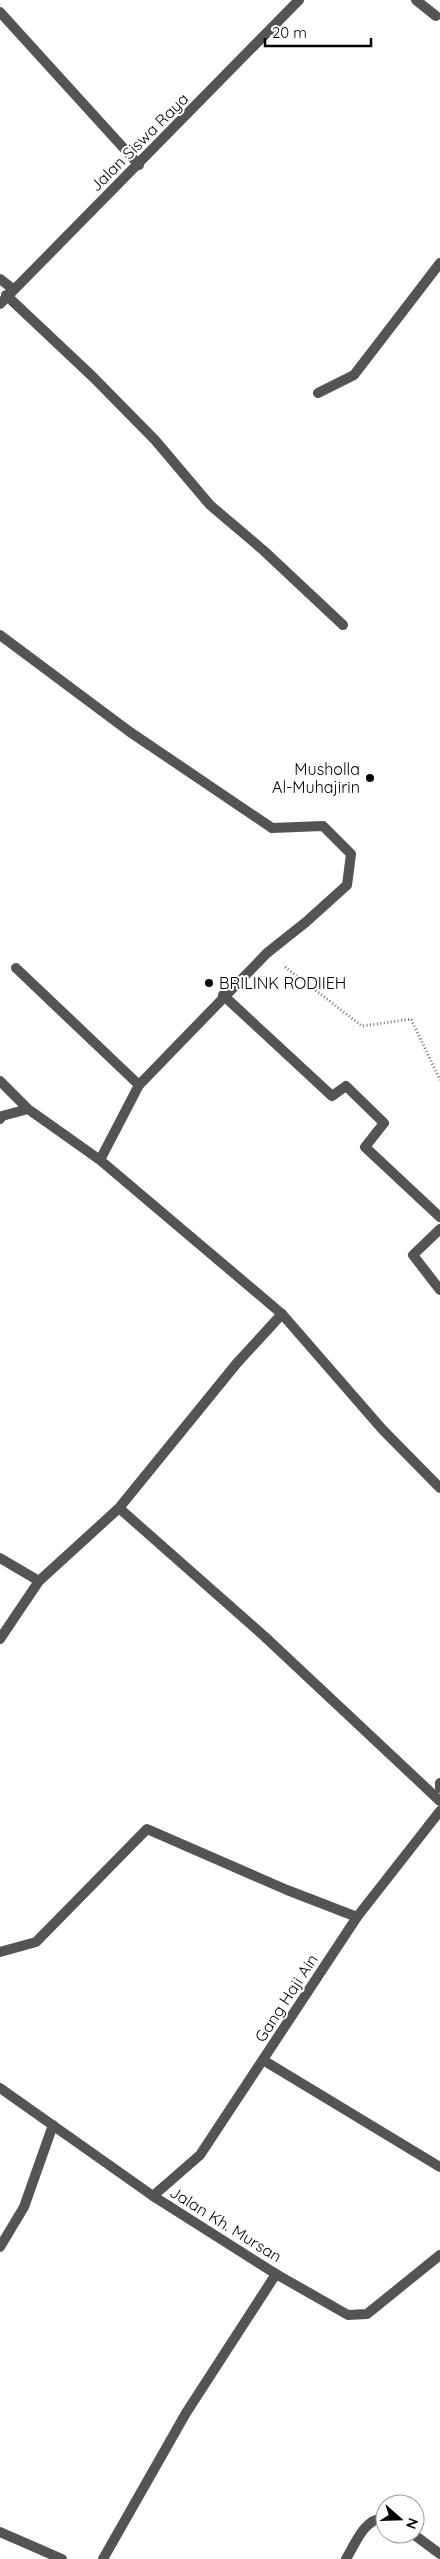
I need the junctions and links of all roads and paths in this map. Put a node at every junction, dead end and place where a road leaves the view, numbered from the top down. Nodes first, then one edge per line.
1 (299, 0) edge
2 (416, 0) edge
3 (0, 12) edge
4 (436, 16) dead end
5 (139, 164) junction
6 (440, 264) edge
7 (0, 279) edge
8 (6, 296) edge
9 (318, 393) dead end
10 (343, 625) dead end
11 (0, 635) edge
12 (267, 953) junction
13 (16, 968) dead end
14 (223, 995) junction
15 (440, 1080) edge
16 (0, 1081) edge
17 (139, 1084) junction
18 (28, 1109) junction
19 (0, 1119) edge
20 (100, 1160) junction
21 (440, 1217) edge
22 (440, 1228) edge
23 (440, 1290) edge
24 (282, 1314) junction
25 (440, 1488) edge
26 (120, 1508) junction
27 (0, 1558) edge
28 (39, 1581) junction
29 (0, 1639) edge
30 (440, 1783) edge
31 (440, 1788) edge
32 (440, 1801) edge
33 (440, 1811) edge
34 (357, 1917) junction
35 (0, 1952) edge
36 (264, 2060) junction
37 (0, 2088) edge
38 (53, 2125) junction
39 (440, 2167) edge
40 (153, 2196) junction
41 (0, 2247) edge
42 (440, 2255) edge
43 (276, 2274) junction
44 (375, 2520) edge
45 (0, 2532) edge
46 (425, 2543) edge
47 (440, 2554) edge
48 (62, 2559) edge
49 (103, 2559) edge
50 (346, 2559) edge

1 - 5 street, Jalan Siswa Raya
2 - 4 street
3 - 5 street
5 - 8 street, Jalan Siswa Raya
6 - 9 street
7 - 8 street
8 - 10 street
11 - 12 street
12 - 14 street
12 - 15 path
13 - 17 street
14 - 17 street
14 - 21 street
16 - 18 street
17 - 20 street
18 - 19 street
18 - 20 street
20 - 24 street
22 - 23 street
24 - 25 street
24 - 26 street
26 - 28 street
26 - 32 street
27 - 28 street
28 - 29 street
30 - 31 street
33 - 34 street, Gang Haji Ain
34 - 35 street
34 - 36 street, Gang Haji Ain
36 - 39 street
36 - 40 street, Gang Haji Ain
37 - 38 street, Jalan Kh. Mursan
38 - 40 street, Jalan Kh. Mursan
38 - 41 street
40 - 43 street, Jalan Kh. Mursan
42 - 43 street, Jalan Kh. Mursan
43 - 49 street
44 - 50 street
45 - 48 street
46 - 47 street

